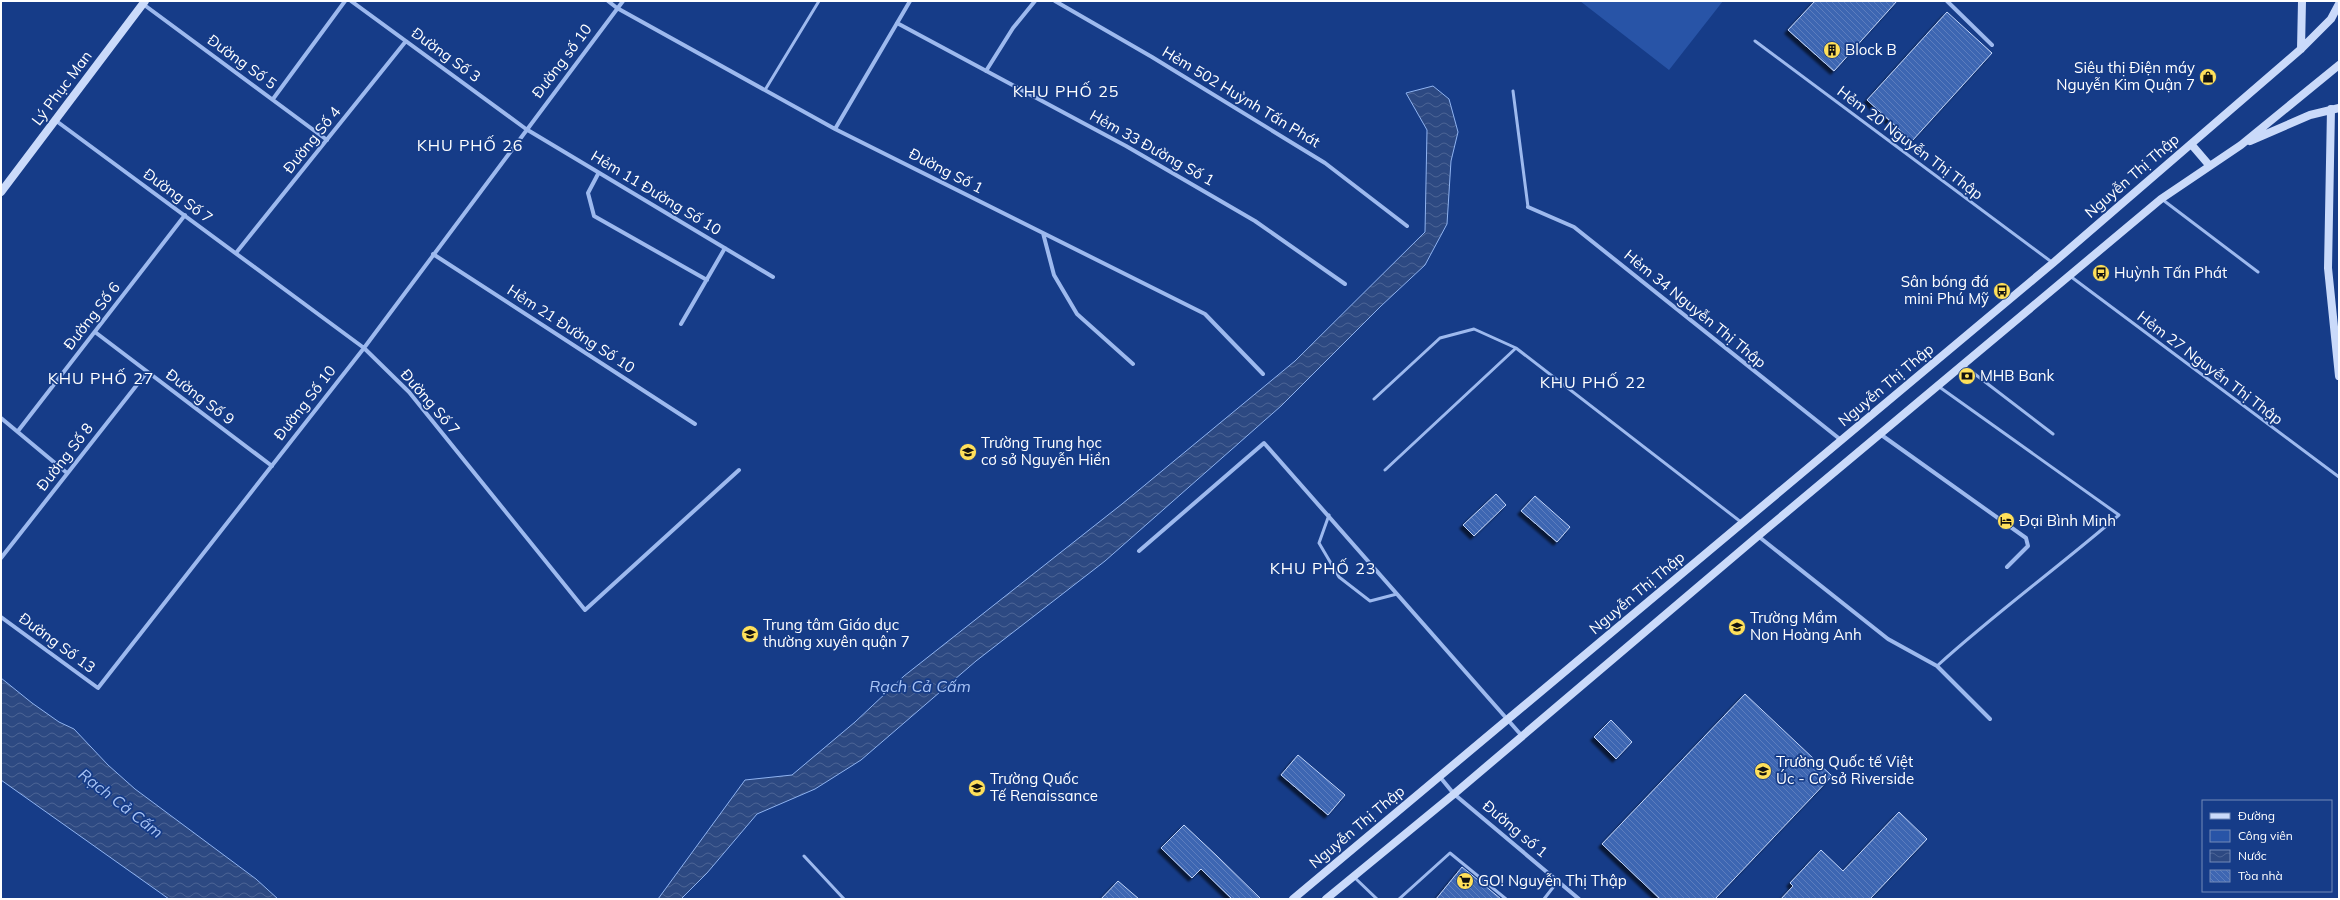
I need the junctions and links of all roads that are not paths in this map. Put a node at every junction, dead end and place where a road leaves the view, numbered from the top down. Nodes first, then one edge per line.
1 (344, 1) edge
2 (351, 1) edge
3 (608, 1) edge
4 (623, 1) edge
5 (819, 1) edge
6 (910, 1) edge
7 (1035, 1) edge
8 (1055, 1) edge
9 (1947, 1) edge
10 (2302, 1) edge
11 (144, 3) edge
12 (2339, 4) edge
13 (617, 8) junction
14 (897, 23) junction
15 (406, 41) junction
16 (1755, 41) dead end
17 (1992, 45) dead end
18 (2301, 49) junction
19 (2339, 65) edge
20 (986, 71) junction
21 (765, 90) junction
22 (1513, 91) dead end
23 (273, 99) junction
24 (2335, 108) edge
25 (56, 120) junction
26 (526, 129) junction
27 (835, 129) junction
28 (327, 140) junction
29 (2191, 144) junction
30 (2241, 145) junction
31 (2209, 165) junction
32 (598, 174) junction
33 (1, 192) edge
34 (2162, 199) junction
35 (1528, 207) joint
36 (185, 215) junction
37 (1407, 226) dead end
38 (1043, 232) junction
39 (725, 248) junction
40 (236, 253) junction
41 (433, 254) junction
42 (2053, 263) junction
43 (2258, 272) dead end
44 (2069, 275) junction
45 (773, 277) dead end
46 (707, 280) junction
47 (1345, 284) dead end
48 (681, 324) dead end
49 (94, 332) junction
50 (364, 348) junction
51 (1516, 348) junction
52 (1133, 364) dead end
53 (1963, 365) junction
54 (147, 372) junction
55 (1263, 374) dead end
56 (2339, 376) edge
57 (1938, 386) junction
58 (1374, 399) dead end
59 (1, 418) edge
60 (696, 424) dead end
61 (18, 431) junction
62 (1880, 434) junction
63 (2053, 434) dead end
64 (1841, 440) junction
65 (272, 466) junction
66 (739, 470) dead end
67 (1385, 470) dead end
68 (67, 473) junction
69 (2339, 478) edge
70 (1328, 515) junction
71 (1742, 524) junction
72 (1758, 536) junction
73 (1139, 551) dead end
74 (1, 558) edge
75 (2007, 567) dead end
76 (1398, 593) junction
77 (1, 617) edge
78 (1936, 666) junction
79 (98, 688) joint
80 (1990, 719) dead end
81 (1508, 720) junction
82 (1522, 736) junction
83 (1440, 777) junction
84 (1454, 794) junction
85 (804, 856) dead end
86 (1353, 876) junction
87 (1558, 881) junction
88 (844, 899) edge
89 (1293, 899) edge
90 (1326, 899) edge
91 (1377, 899) edge
92 (1400, 899) edge
93 (1506, 899) edge
94 (1544, 899) edge
95 (1579, 899) edge

1 - 23 street
2 - 15 street, Đường Số 3
3 - 13 street, Đường Số 1
4 - 13 street, Đường số 10
5 - 21 lane
6 - 14 street
7 - 20 street
8 - 37 street, Hẻm 502 Huỳnh Tấn Phát
9 - 17 street
10 - 18 main road
11 - 23 street, Đường Số 5
11 - 25 main road, Lý Phục Man
12 - 18 main road, Nguyễn Thị Thập
13 - 21 street, Đường Số 1
13 - 26 street, Đường số 10
14 - 20 street, Hẻm 33 Đường Số 1
14 - 27 street
15 - 26 street, Đường Số 3
15 - 28 street, Đường Số 4
16 - 42 lane, Hẻm 20 Nguyễn Thị Thập
18 - 29 main road, Nguyễn Thị Thập
19 - 30 main road
20 - 47 street, Hẻm 33 Đường Số 1
21 - 27 street, Đường Số 1
22 - 35 lane
23 - 28 street, Đường Số 5
24 - 30 main road
24 - 56 main road
25 - 33 main road, Lý Phục Man
25 - 36 street, Đường Số 7
26 - 32 street, Hẻm 11 Đường Số 10
26 - 41 street, Đường Số 10
27 - 38 street, Đường Số 1
28 - 40 street, Đường Số 4
29 - 31 main road
29 - 42 main road, Nguyễn Thị Thập
30 - 31 main road
31 - 34 main road
32 - 39 street, Hẻm 11 Đường Số 10
32 - 46 street
34 - 43 lane
34 - 44 main road
35 - 64 street, Hẻm 34 Nguyễn Thị Thập
36 - 40 street, Đường Số 7
36 - 49 street, Đường Số 6
38 - 52 street
38 - 55 street, Đường Số 1
39 - 45 street, Hẻm 11 Đường Số 10
39 - 46 street
40 - 50 street, Đường Số 7
41 - 50 street, Đường Số 10
41 - 60 street, Hẻm 21 Đường Số 10
42 - 64 main road, Nguyễn Thị Thập
44 - 53 main road
44 - 69 lane, Hẻm 27 Nguyễn Thị Thập
46 - 48 street
49 - 54 street, Đường Số 9
49 - 61 street, Đường Số 6
50 - 65 street, Đường Số 10
50 - 66 street, Đường Số 7
51 - 58 lane
51 - 67 lane
51 - 71 lane
53 - 57 main road
53 - 63 lane
54 - 65 street, Đường Số 9
54 - 68 street, Đường Số 8
57 - 62 main road
57 - 78 lane
59 - 61 street
61 - 68 street
62 - 72 main road
62 - 75 street
64 - 71 main road, Nguyễn Thị Thập
65 - 79 street, Đường Số 10
68 - 74 street, Đường Số 8
70 - 73 street
70 - 76 street
70 - 76 lane
71 - 81 main road, Nguyễn Thị Thập
72 - 78 street
72 - 82 main road
76 - 81 street
77 - 79 street, Đường Số 13
78 - 80 street
81 - 82 street
81 - 83 main road, Nguyễn Thị Thập
82 - 84 main road
83 - 84 street
83 - 89 main road, Nguyễn Thị Thập
84 - 86 main road
84 - 87 street, Đường số 1
85 - 88 lane
86 - 90 main road
86 - 91 lane
87 - 94 lane
87 - 95 street, Đường số 1
92 - 93 lane

